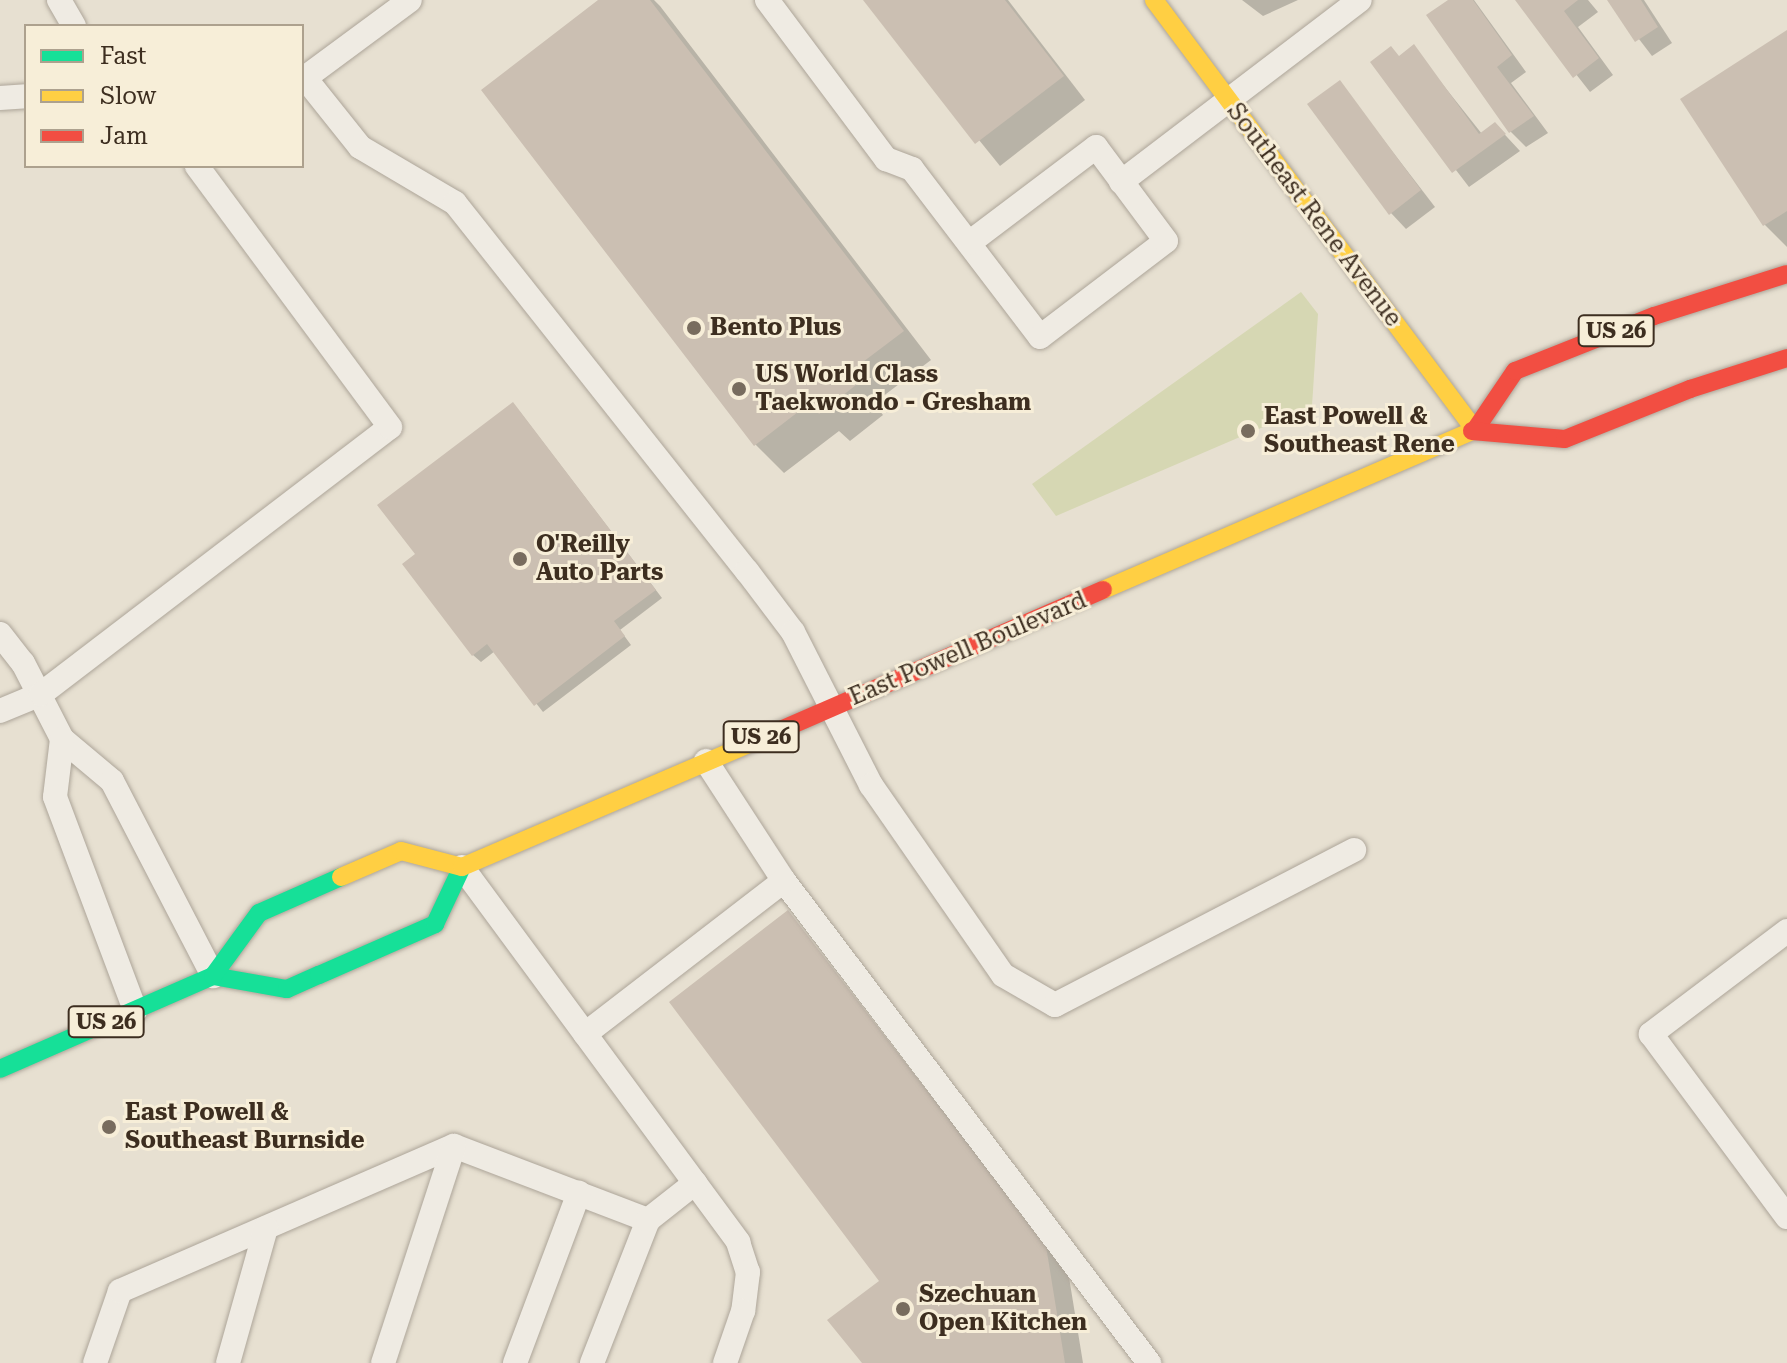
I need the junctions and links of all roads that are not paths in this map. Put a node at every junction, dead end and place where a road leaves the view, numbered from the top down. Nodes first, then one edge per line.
1 (59, 0) edge
2 (410, 0) edge
3 (767, 0) edge
4 (1154, 0) edge
5 (1360, 0) edge
6 (73, 24) edge
7 (304, 79) edge
8 (24, 96) edge
9 (0, 98) edge
10 (1228, 100) junction
11 (198, 168) edge
12 (1121, 182) junction
13 (969, 243) junction
14 (1787, 274) edge
15 (1787, 358) edge
16 (1475, 430) junction
17 (0, 634) edge
18 (41, 694) junction
19 (830, 708) junction
20 (0, 711) edge
21 (62, 739) junction
22 (706, 761) junction
23 (1354, 850) dead end
24 (462, 867) junction
25 (784, 881) junction
26 (1787, 931) edge
27 (213, 976) junction
28 (135, 1010) junction
29 (585, 1034) junction
30 (0, 1069) edge
31 (454, 1146) junction
32 (695, 1183) junction
33 (579, 1193) junction
34 (1787, 1217) edge
35 (648, 1220) junction
36 (266, 1228) junction
37 (95, 1363) edge
38 (228, 1363) edge
39 (383, 1363) edge
40 (515, 1363) edge
41 (592, 1363) edge
42 (725, 1363) edge
43 (1149, 1363) edge

1 - 6 lane
2 - 7 lane
3 - 13 lane
4 - 10 main road, Southeast Rene Avenue
5 - 10 lane
7 - 19 lane
8 - 9 lane
10 - 12 lane
10 - 16 main road, Southeast Rene Avenue
11 - 18 lane
12 - 13 lane
12 - 13 lane
14 - 16 main road, US 26
15 - 16 main road, East Powell Boulevard / US 26
16 - 19 main road, East Powell Boulevard / US 26
17 - 18 lane
18 - 20 lane
18 - 21 lane
19 - 22 main road, East Powell Boulevard / US 26
19 - 23 lane
21 - 27 lane
21 - 28 lane
22 - 24 main road, East Powell Boulevard / US 26
22 - 25 lane
24 - 27 main road
24 - 27 main road
24 - 29 lane
25 - 29 lane
25 - 43 lane
26 - 34 lane
27 - 28 main road, US 26
28 - 30 main road, US 26
29 - 32 lane
31 - 33 lane
31 - 36 lane
31 - 39 lane
32 - 35 lane
32 - 42 lane
33 - 35 lane
33 - 40 lane
35 - 41 lane
36 - 37 lane
36 - 38 lane

